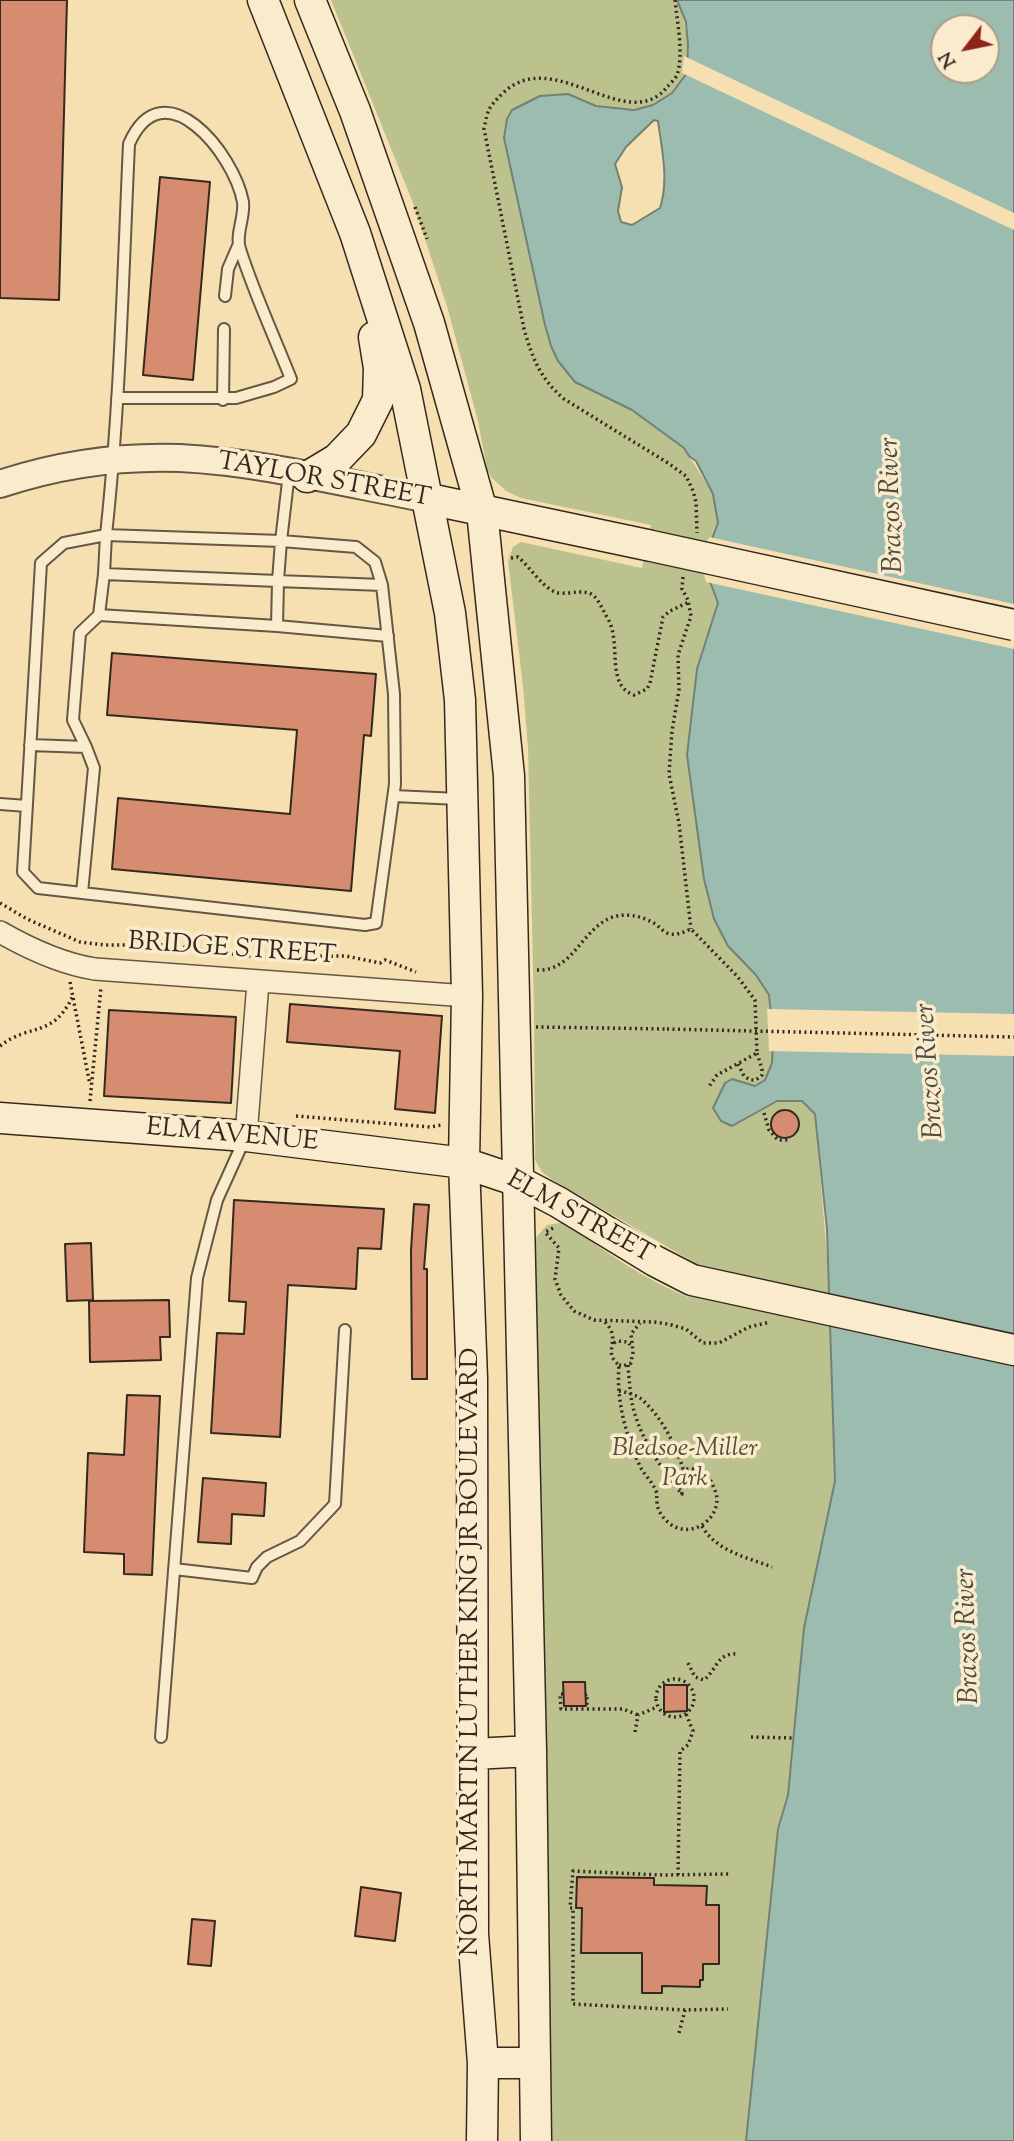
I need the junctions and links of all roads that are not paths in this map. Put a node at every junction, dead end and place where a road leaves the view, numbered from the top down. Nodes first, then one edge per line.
1 (263, 0) edge
2 (310, 0) edge
3 (355, 233) junction
4 (238, 246) junction
5 (225, 296) dead end
6 (224, 329) dead end
7 (117, 398) junction
8 (223, 400) junction
9 (114, 461) junction
10 (298, 475) junction
11 (0, 484) edge
12 (429, 499) junction
13 (482, 511) junction
14 (106, 536) junction
15 (281, 541) junction
16 (104, 574) junction
17 (278, 581) junction
18 (382, 585) junction
19 (100, 615) junction
20 (1014, 625) edge
21 (277, 626) junction
22 (388, 636) junction
23 (30, 745) junction
24 (86, 747) junction
25 (394, 796) junction
26 (462, 800) junction
27 (0, 804) edge
28 (27, 806) junction
29 (82, 893) junction
30 (0, 932) edge
31 (258, 982) junction
32 (467, 996) junction
33 (0, 1118) edge
34 (246, 1136) junction
35 (464, 1163) junction
36 (518, 1181) junction
37 (345, 1330) dead end
38 (1014, 1350) edge
39 (174, 1569) junction
40 (161, 1737) dead end
41 (531, 1751) junction
42 (473, 1754) junction
43 (483, 2063) junction
44 (534, 2063) junction
45 (482, 2141) edge
46 (536, 2141) edge

1 - 3 main road
2 - 13 main road, NORTH MARTIN LUTHER KING JR BOULEVARD
3 - 10 main road
3 - 12 main road, NORTH MARTIN LUTHER KING JR BOULEVARD
4 - 5 lane
4 - 7 lane
4 - 8 lane
6 - 8 lane
7 - 8 lane
7 - 9 lane
9 - 10 street, TAYLOR STREET
9 - 11 street, TAYLOR STREET
9 - 14 lane
10 - 12 street, TAYLOR STREET
10 - 15 lane
12 - 13 main road, TAYLOR STREET
12 - 26 main road, NORTH MARTIN LUTHER KING JR BOULEVARD
13 - 20 main road, TAYLOR STREET, bridge
13 - 36 main road, NORTH MARTIN LUTHER KING JR BOULEVARD
14 - 15 lane
14 - 16 lane
14 - 23 lane
15 - 17 lane
15 - 18 lane
16 - 17 lane
16 - 19 lane
17 - 18 lane
17 - 21 lane
18 - 22 lane
19 - 21 lane
19 - 24 lane
21 - 22 lane
22 - 25 lane
23 - 24 lane
23 - 28 lane
24 - 29 lane
25 - 26 lane
25 - 29 lane
26 - 32 main road, NORTH MARTIN LUTHER KING JR BOULEVARD
27 - 28 lane
28 - 29 lane
30 - 31 street, BRIDGE STREET
31 - 32 street, BRIDGE STREET
31 - 34 street
32 - 35 main road, NORTH MARTIN LUTHER KING JR BOULEVARD
33 - 34 main road, ELM AVENUE
34 - 35 main road, ELM AVENUE
34 - 39 lane
35 - 36 main road, ELM STREET
35 - 42 main road, NORTH MARTIN LUTHER KING JR BOULEVARD
36 - 38 main road, ELM STREET
36 - 41 main road, NORTH MARTIN LUTHER KING JR BOULEVARD
37 - 39 lane
39 - 40 lane
41 - 42 main road
41 - 44 main road, NORTH MARTIN LUTHER KING JR BOULEVARD
42 - 43 main road, NORTH MARTIN LUTHER KING JR BOULEVARD
43 - 44 main road
43 - 45 main road, NORTH MARTIN LUTHER KING JR BOULEVARD
44 - 46 main road, NORTH MARTIN LUTHER KING JR BOULEVARD

